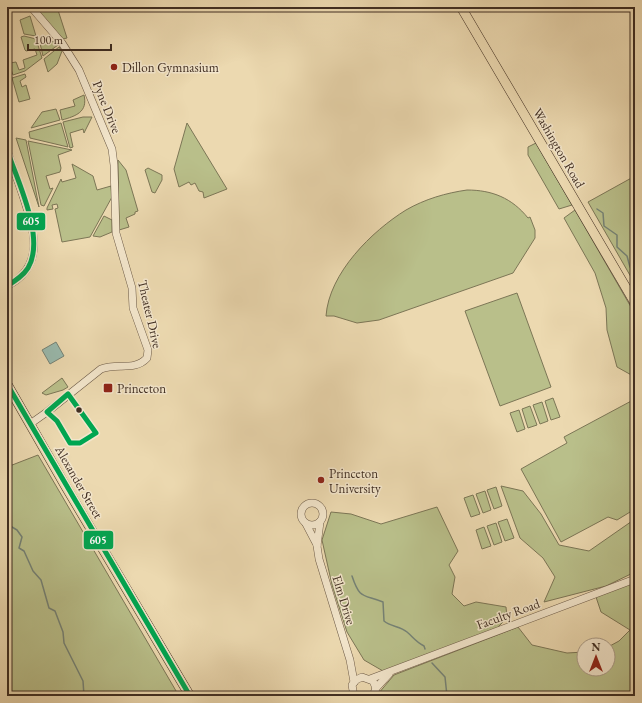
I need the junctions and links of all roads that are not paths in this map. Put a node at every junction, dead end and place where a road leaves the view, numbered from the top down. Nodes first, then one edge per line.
1 (31, 7) edge
2 (461, 7) edge
3 (7, 150) edge
4 (116, 233) joint
5 (7, 286) edge
6 (635, 303) edge
7 (7, 384) edge
8 (30, 424) junction
9 (320, 522) junction
10 (306, 524) junction
11 (317, 546) junction
12 (635, 579) edge
13 (350, 660) junction
14 (390, 672) junction
15 (362, 677) junction
16 (370, 679) junction
17 (354, 682) junction
18 (376, 688) junction
19 (352, 695) edge
20 (190, 696) edge
21 (373, 696) edge

1 - 4 street, Pyne Drive
2 - 6 main road, Washington Road
3 - 5 street
4 - 8 street, Theater Drive
7 - 8 main road, Alexander Street
8 - 20 main road, Alexander Street
9 - 10 street
9 - 10 street
9 - 11 street, Elm Drive
10 - 11 street, Elm Drive
11 - 13 street, Elm Drive
12 - 14 street, Faculty Road
13 - 15 street, Elm Drive
13 - 17 street, Elm Drive
14 - 16 street, Faculty Road
14 - 18 street, Faculty Road
15 - 16 street
15 - 17 street
16 - 18 street
17 - 19 street
18 - 21 street

